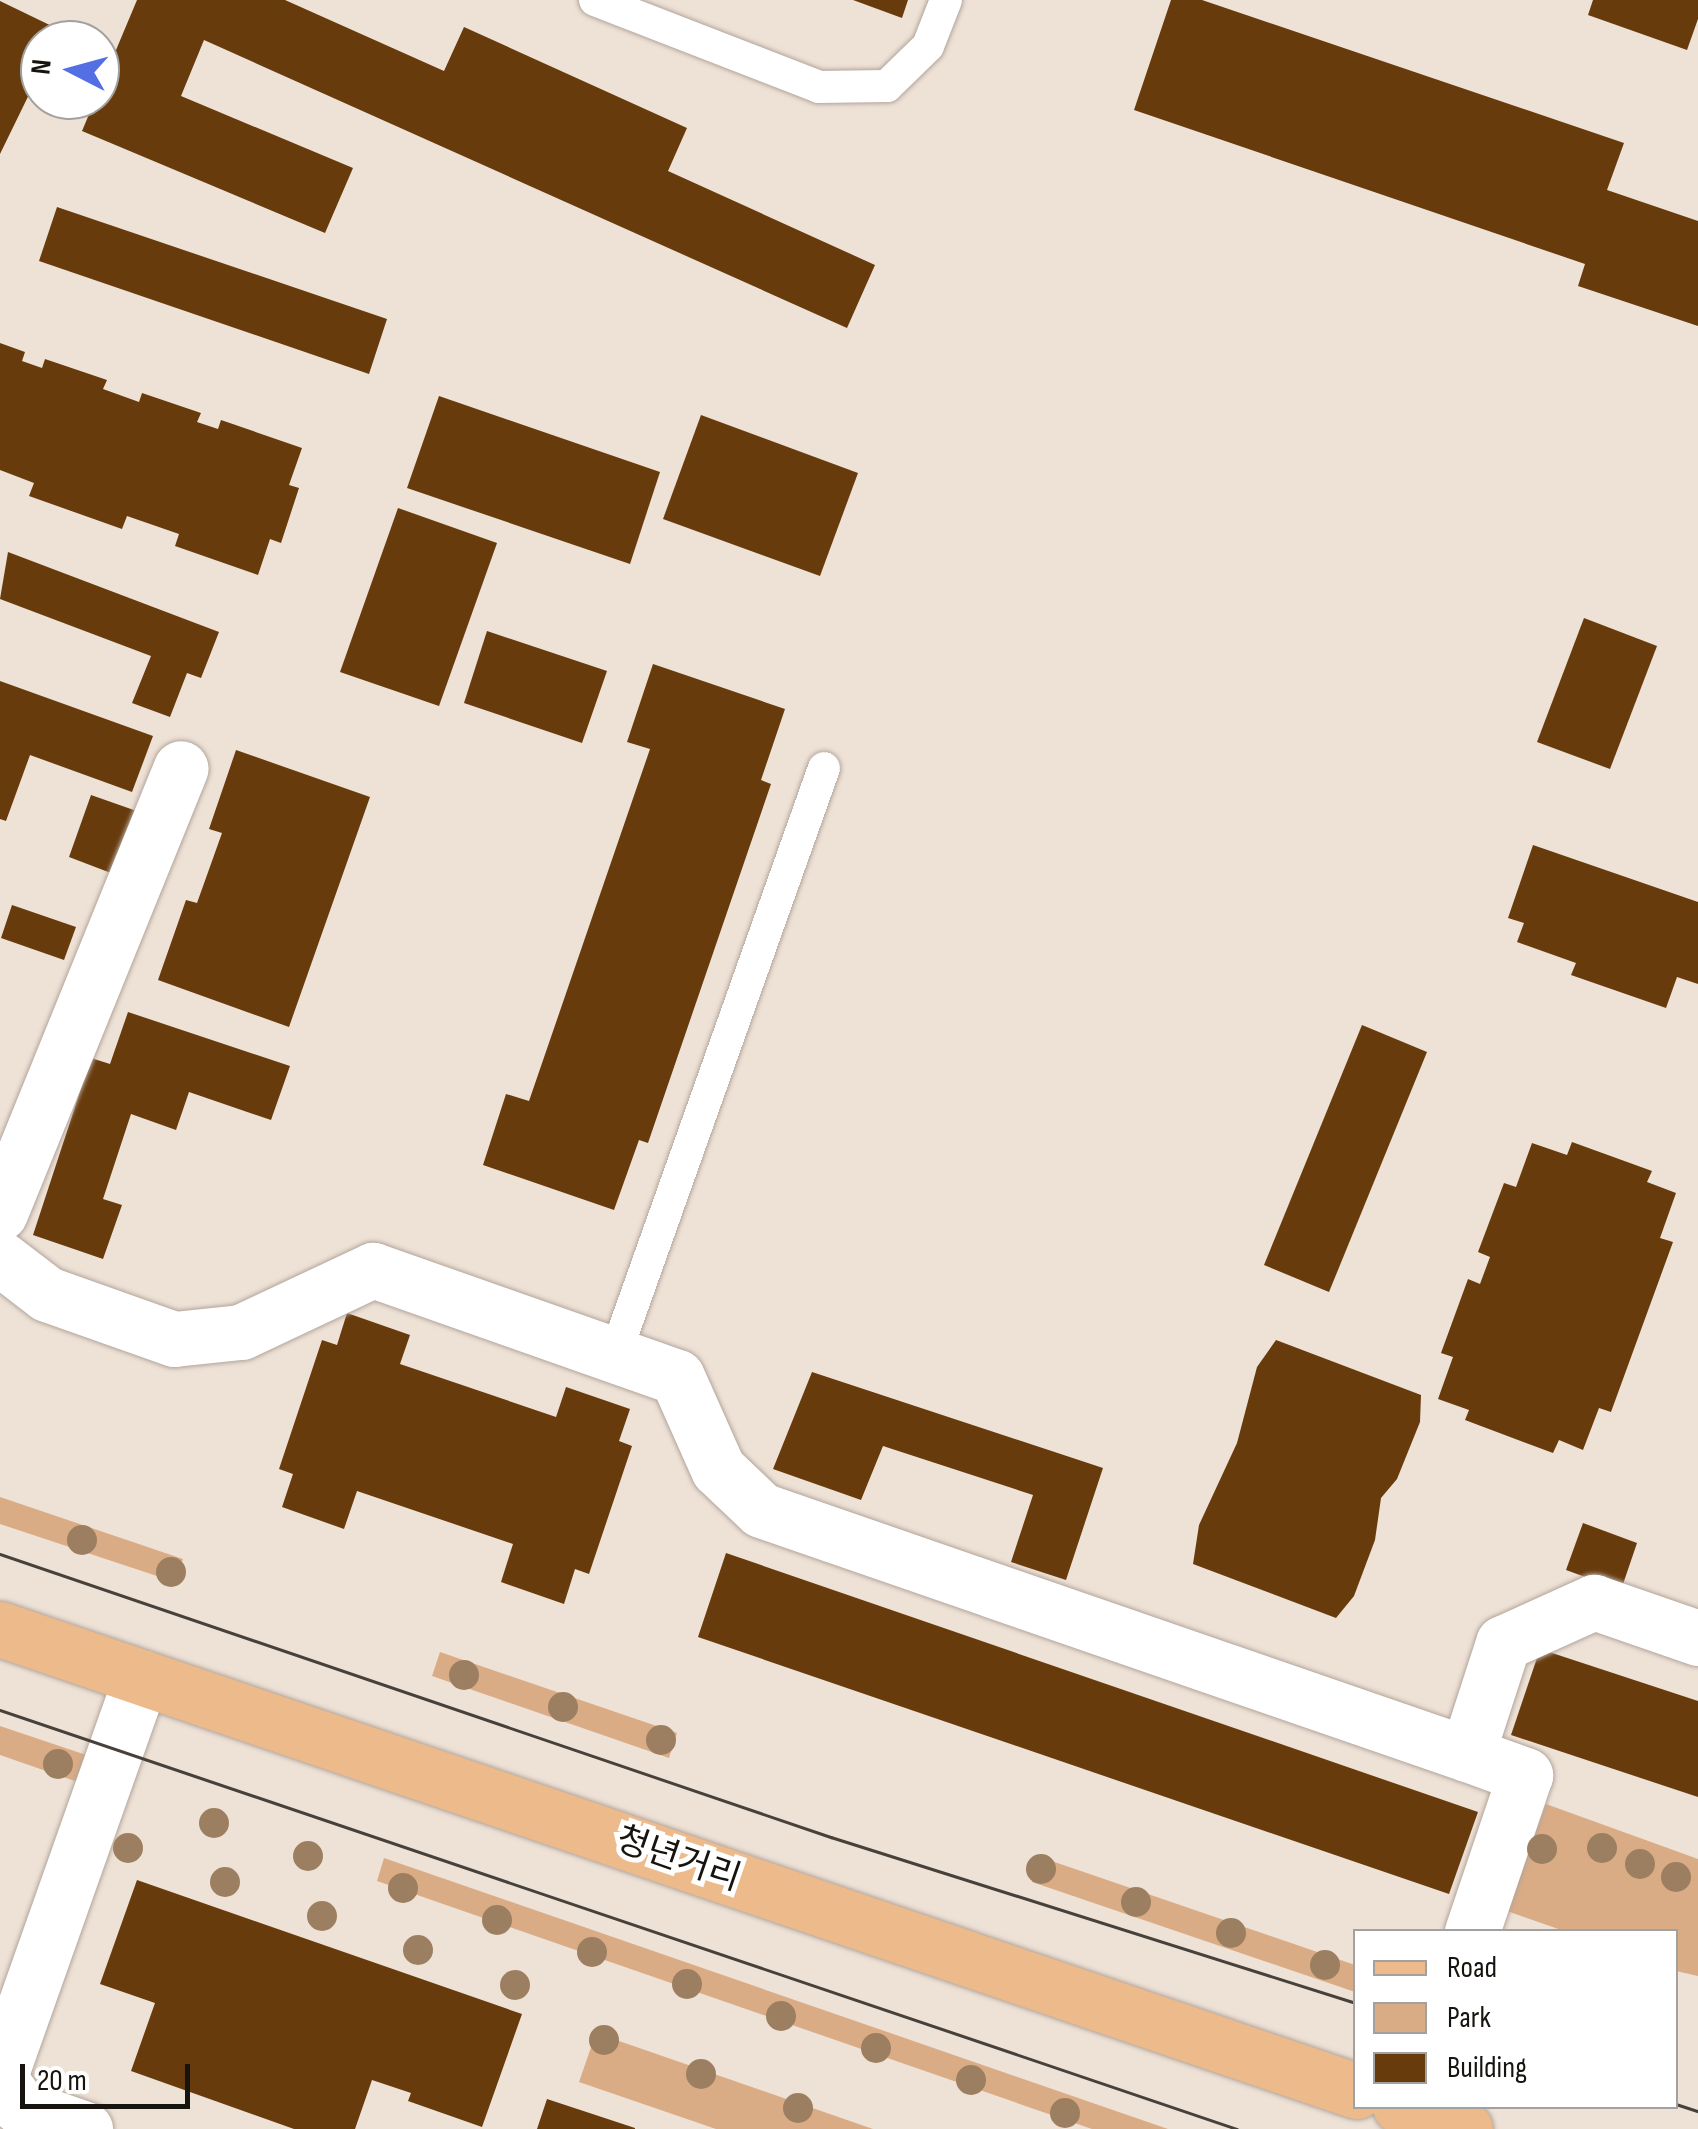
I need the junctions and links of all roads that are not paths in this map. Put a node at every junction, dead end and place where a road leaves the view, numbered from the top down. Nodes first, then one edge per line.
1 (596, 0) edge
2 (946, 0) edge
3 (181, 768) dead end
4 (824, 768) dead end
5 (0, 1213) edge
6 (0, 1258) edge
7 (615, 1355) junction
8 (0, 1628) edge
9 (1698, 1638) edge
10 (141, 1677) junction
11 (1467, 1754) junction
12 (1473, 1929) edge
13 (0, 2077) edge
14 (1353, 2091) edge
15 (1409, 2109) edge
16 (85, 2129) edge
17 (1466, 2129) edge

1 - 2 lane
3 - 5 street
4 - 7 lane
6 - 7 street
7 - 11 street
8 - 10 main road, 청년거리
9 - 11 street
10 - 13 street
10 - 14 main road, 청년거리
11 - 12 street
13 - 16 street
15 - 17 main road

